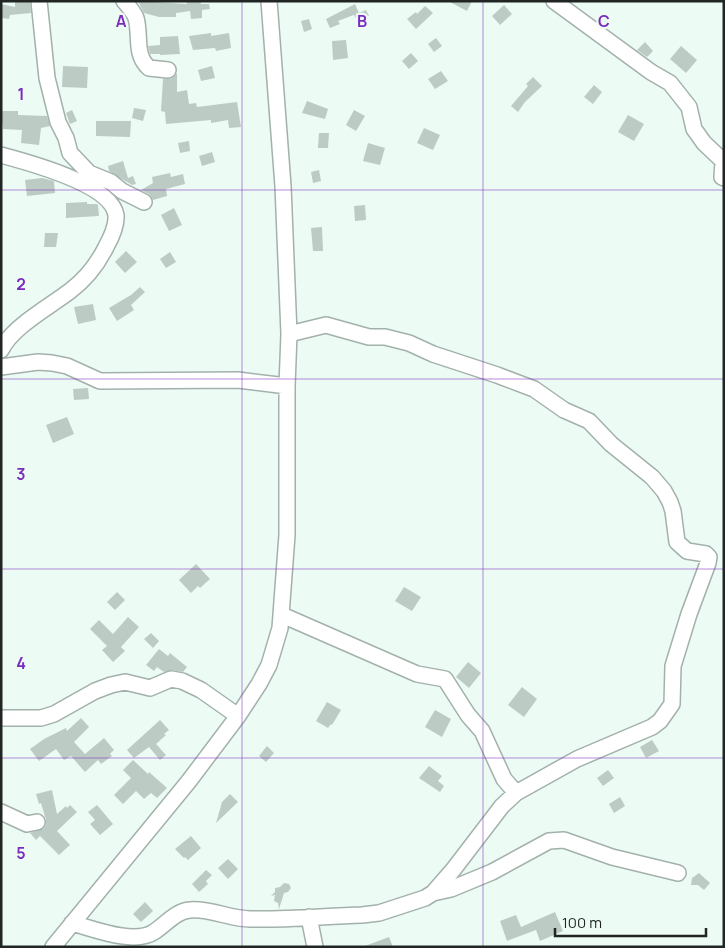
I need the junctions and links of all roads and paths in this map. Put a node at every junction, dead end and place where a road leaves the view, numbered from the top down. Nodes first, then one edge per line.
1 (39, 1) edge
2 (124, 1) edge
3 (269, 1) edge
4 (554, 1) edge
5 (168, 70) dead end
6 (1, 155) edge
7 (724, 178) edge
8 (144, 202) dead end
9 (289, 334) junction
10 (1, 350) edge
11 (1, 367) edge
12 (286, 386) junction
13 (282, 616) junction
14 (238, 716) junction
15 (1, 718) edge
16 (516, 793) junction
17 (1, 812) edge
18 (37, 822) dead end
19 (678, 873) dead end
20 (432, 893) junction
21 (309, 917) junction
22 (72, 923) junction
23 (53, 947) edge
24 (316, 947) edge

1 - 8 street
2 - 5 street
3 - 9 street
4 - 7 street
6 - 10 street
9 - 12 street
9 - 16 street
11 - 12 street
12 - 13 street
13 - 14 street
13 - 16 street
14 - 15 street
14 - 22 street
16 - 20 street
17 - 18 street
19 - 20 street
20 - 21 street
21 - 22 street
21 - 24 street
22 - 23 street

